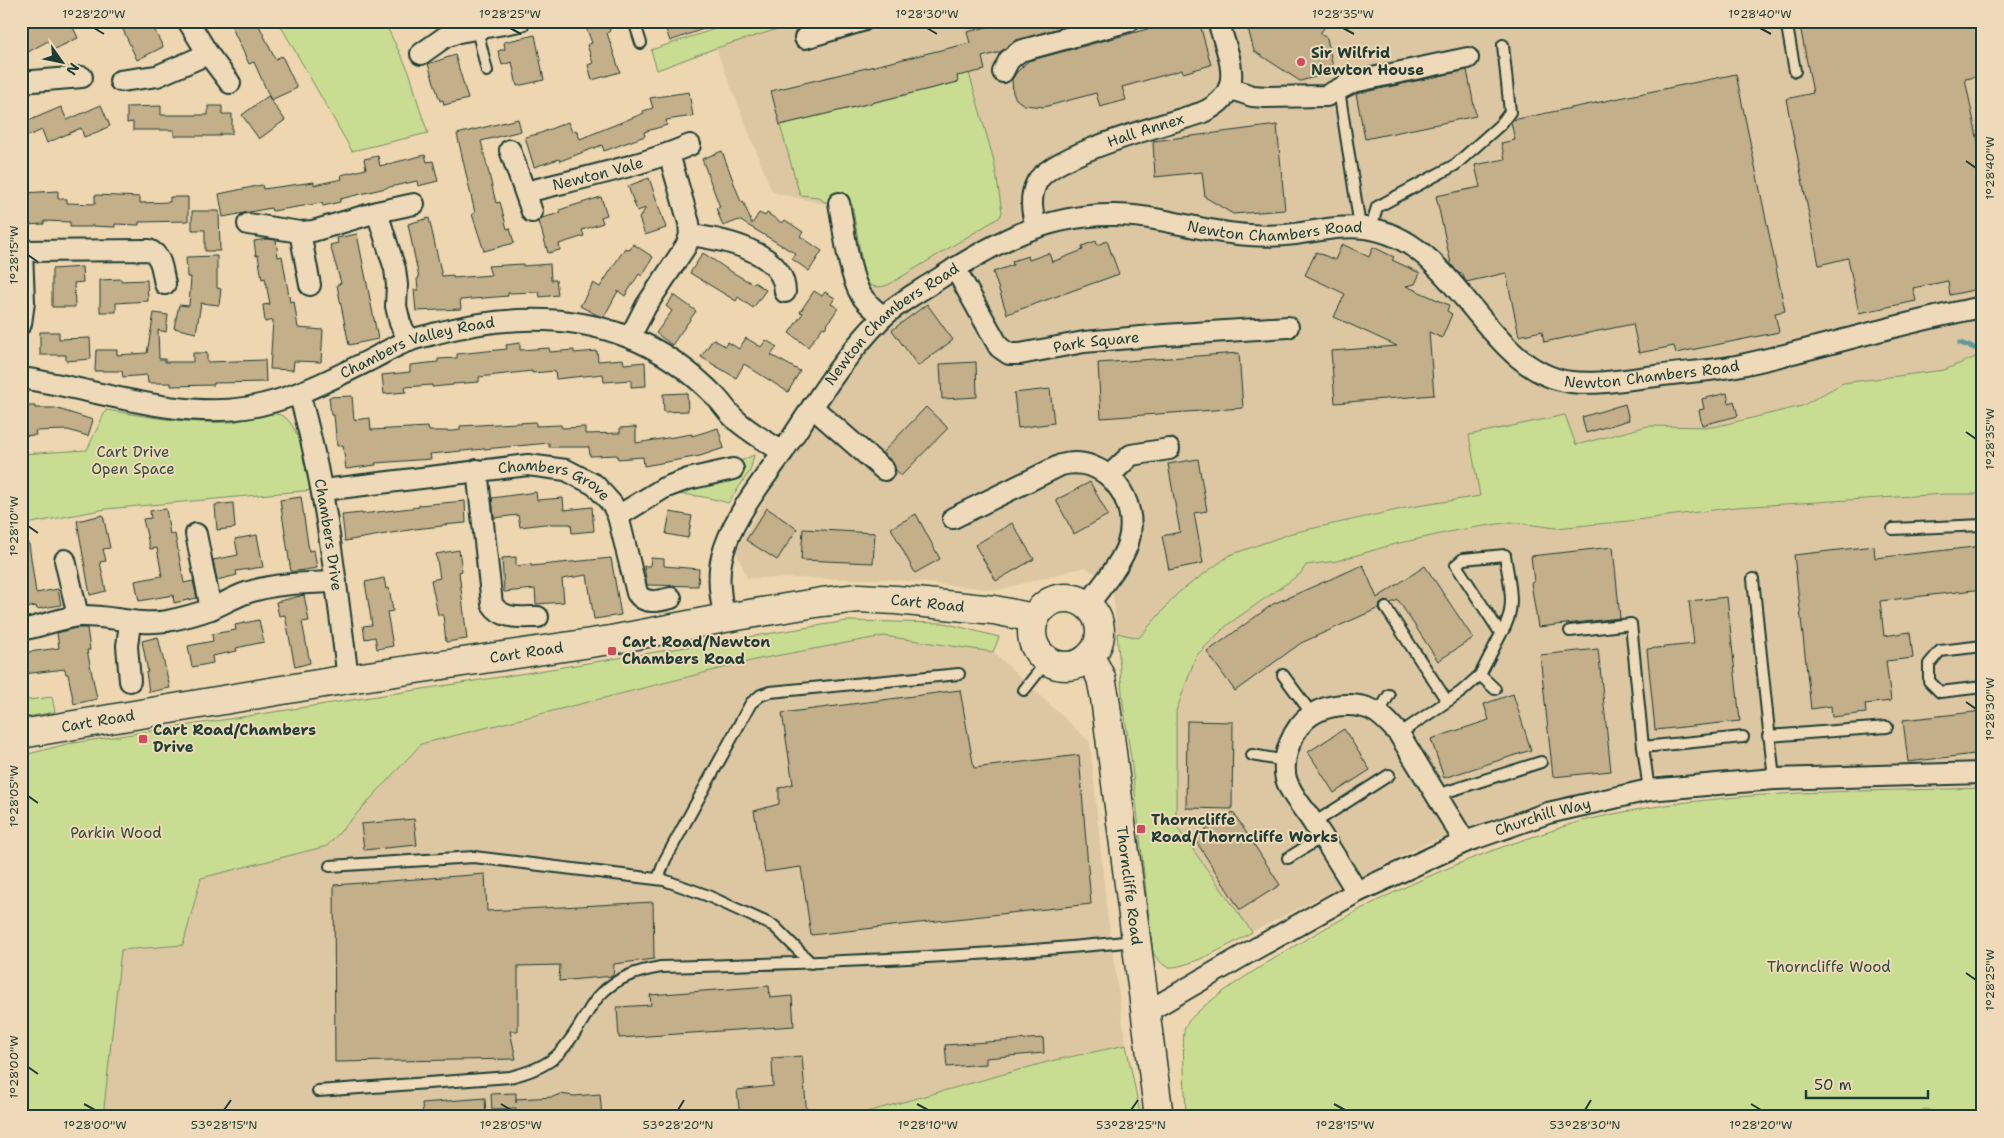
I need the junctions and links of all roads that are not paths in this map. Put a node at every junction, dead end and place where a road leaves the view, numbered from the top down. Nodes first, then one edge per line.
1 (188, 21) edge
2 (520, 21) edge
3 (634, 21) edge
4 (862, 21) edge
5 (1129, 21) edge
6 (1218, 21) edge
7 (1786, 21) edge
8 (441, 29) edge
9 (477, 29) junction
10 (805, 38) dead end
11 (641, 43) dead end
12 (1503, 45) dead end
13 (208, 54) junction
14 (421, 54) dead end
15 (1468, 58) dead end
16 (1795, 71) dead end
17 (487, 72) dead end
18 (1003, 72) dead end
19 (82, 77) dead end
20 (120, 81) dead end
21 (21, 82) edge
22 (230, 83) dead end
23 (1229, 88) junction
24 (1339, 90) junction
25 (690, 145) dead end
26 (510, 150) dead end
27 (669, 154) junction
28 (526, 192) junction
29 (840, 203) dead end
30 (414, 204) dead end
31 (377, 212) junction
32 (532, 212) dead end
33 (248, 224) dead end
34 (1036, 227) junction
35 (1366, 228) junction
36 (300, 232) junction
37 (690, 235) junction
38 (21, 251) edge
39 (955, 268) junction
40 (165, 284) dead end
41 (310, 285) dead end
42 (784, 292) dead end
43 (1983, 307) edge
44 (883, 317) junction
45 (21, 324) edge
46 (1288, 327) dead end
47 (630, 337) junction
48 (409, 341) junction
49 (21, 378) edge
50 (299, 393) junction
51 (812, 407) junction
52 (1169, 449) dead end
53 (783, 452) junction
54 (733, 469) dead end
55 (477, 470) junction
56 (884, 470) dead end
57 (1109, 476) junction
58 (323, 490) junction
59 (618, 516) junction
60 (953, 518) dead end
61 (1983, 525) edge
62 (1893, 529) dead end
63 (196, 534) dead end
64 (65, 560) dead end
65 (1752, 579) dead end
66 (336, 582) junction
67 (671, 598) dead end
68 (1088, 605) junction
69 (1386, 608) dead end
70 (211, 609) junction
71 (78, 616) junction
72 (538, 617) dead end
73 (725, 618) junction
74 (1034, 618) junction
75 (130, 622) junction
76 (21, 630) edge
77 (1570, 631) dead end
78 (1501, 634) junction
79 (1983, 646) edge
80 (1090, 656) junction
81 (1047, 661) junction
82 (959, 674) dead end
83 (1283, 675) dead end
84 (1480, 675) junction
85 (348, 680) junction
86 (130, 681) dead end
87 (1983, 687) edge
88 (1495, 689) dead end
89 (1024, 690) dead end
90 (1389, 695) dead end
91 (1447, 701) junction
92 (1312, 714) junction
93 (1378, 714) junction
94 (1887, 727) dead end
95 (21, 734) edge
96 (1399, 734) junction
97 (1768, 736) junction
98 (1743, 737) dead end
99 (1643, 747) junction
100 (1252, 755) dead end
101 (1286, 761) junction
102 (1541, 762) dead end
103 (1983, 772) edge
104 (1388, 775) dead end
105 (1774, 778) junction
106 (1649, 790) junction
107 (1437, 795) junction
108 (1318, 830) junction
109 (1465, 842) junction
110 (1288, 858) dead end
111 (330, 866) dead end
112 (658, 879) junction
113 (1357, 892) junction
114 (1136, 940) junction
115 (811, 963) junction
116 (1145, 1013) junction
117 (318, 1091) dead end
118 (1160, 1117) edge

1 - 13 street
2 - 9 street
3 - 11 lane
4 - 10 street
5 - 18 street
6 - 23 street
7 - 16 lane
8 - 9 street
8 - 14 street
9 - 17 lane
12 - 35 lane
13 - 20 street
13 - 22 street
15 - 24 street
19 - 21 street
23 - 24 street
23 - 34 street, Hall Annex
24 - 35 lane
25 - 27 street, Newton Vale
26 - 28 street
27 - 28 street, Newton Vale
27 - 37 street
28 - 32 street
29 - 44 street
30 - 31 street
31 - 36 street
31 - 48 street
33 - 36 street
34 - 35 street, Newton Chambers Road
34 - 39 street, Newton Chambers Road
35 - 43 street, Newton Chambers Road
36 - 41 street
37 - 42 street
37 - 47 street
38 - 40 street
38 - 45 street
39 - 44 street, Newton Chambers Road
39 - 46 street, Park Square
44 - 51 street, Newton Chambers Road
47 - 48 street, Chambers Valley Road
47 - 53 street, Chambers Valley Road
48 - 50 street, Chambers Valley Road
49 - 50 street, Chambers Valley Road
50 - 58 street, Chambers Drive
51 - 53 street, Newton Chambers Road
51 - 56 street
52 - 57 street
53 - 73 street, Newton Chambers Road
54 - 59 street, Chambers Grove
55 - 58 street, Chambers Grove
55 - 59 street, Chambers Grove
55 - 72 street, Chambers Grove
57 - 60 street
57 - 68 street
58 - 66 street, Chambers Drive
59 - 67 street, Chambers Grove
61 - 62 lane
63 - 70 street
64 - 71 street
65 - 97 lane
66 - 70 street
66 - 85 street, Chambers Drive
68 - 74 street
68 - 80 street
69 - 91 lane
70 - 75 street
71 - 75 street
71 - 76 street
73 - 74 street, Cart Road
73 - 85 street, Cart Road
74 - 81 street
75 - 86 street
77 - 99 lane
78 - 78 lane
78 - 84 lane
79 - 87 lane
80 - 81 street
80 - 114 street, Thorncliffe Road
81 - 89 lane
82 - 112 lane
83 - 92 lane
84 - 88 lane
84 - 91 lane
85 - 95 street, Cart Road
90 - 93 lane
91 - 96 lane
92 - 93 street
92 - 101 street
93 - 96 street
94 - 97 lane
96 - 107 street
97 - 105 lane
98 - 99 lane
99 - 106 lane
100 - 101 lane
101 - 108 street
102 - 107 lane
103 - 105 street, Churchill Way
104 - 108 lane
105 - 106 street, Churchill Way
106 - 109 street, Churchill Way
107 - 109 street
108 - 110 lane
108 - 113 street
109 - 113 street, Churchill Way
111 - 112 lane
112 - 115 lane
113 - 116 street, Churchill Way
114 - 115 lane
114 - 116 street, Thorncliffe Road
115 - 117 lane
116 - 118 street, Thorncliffe Road

